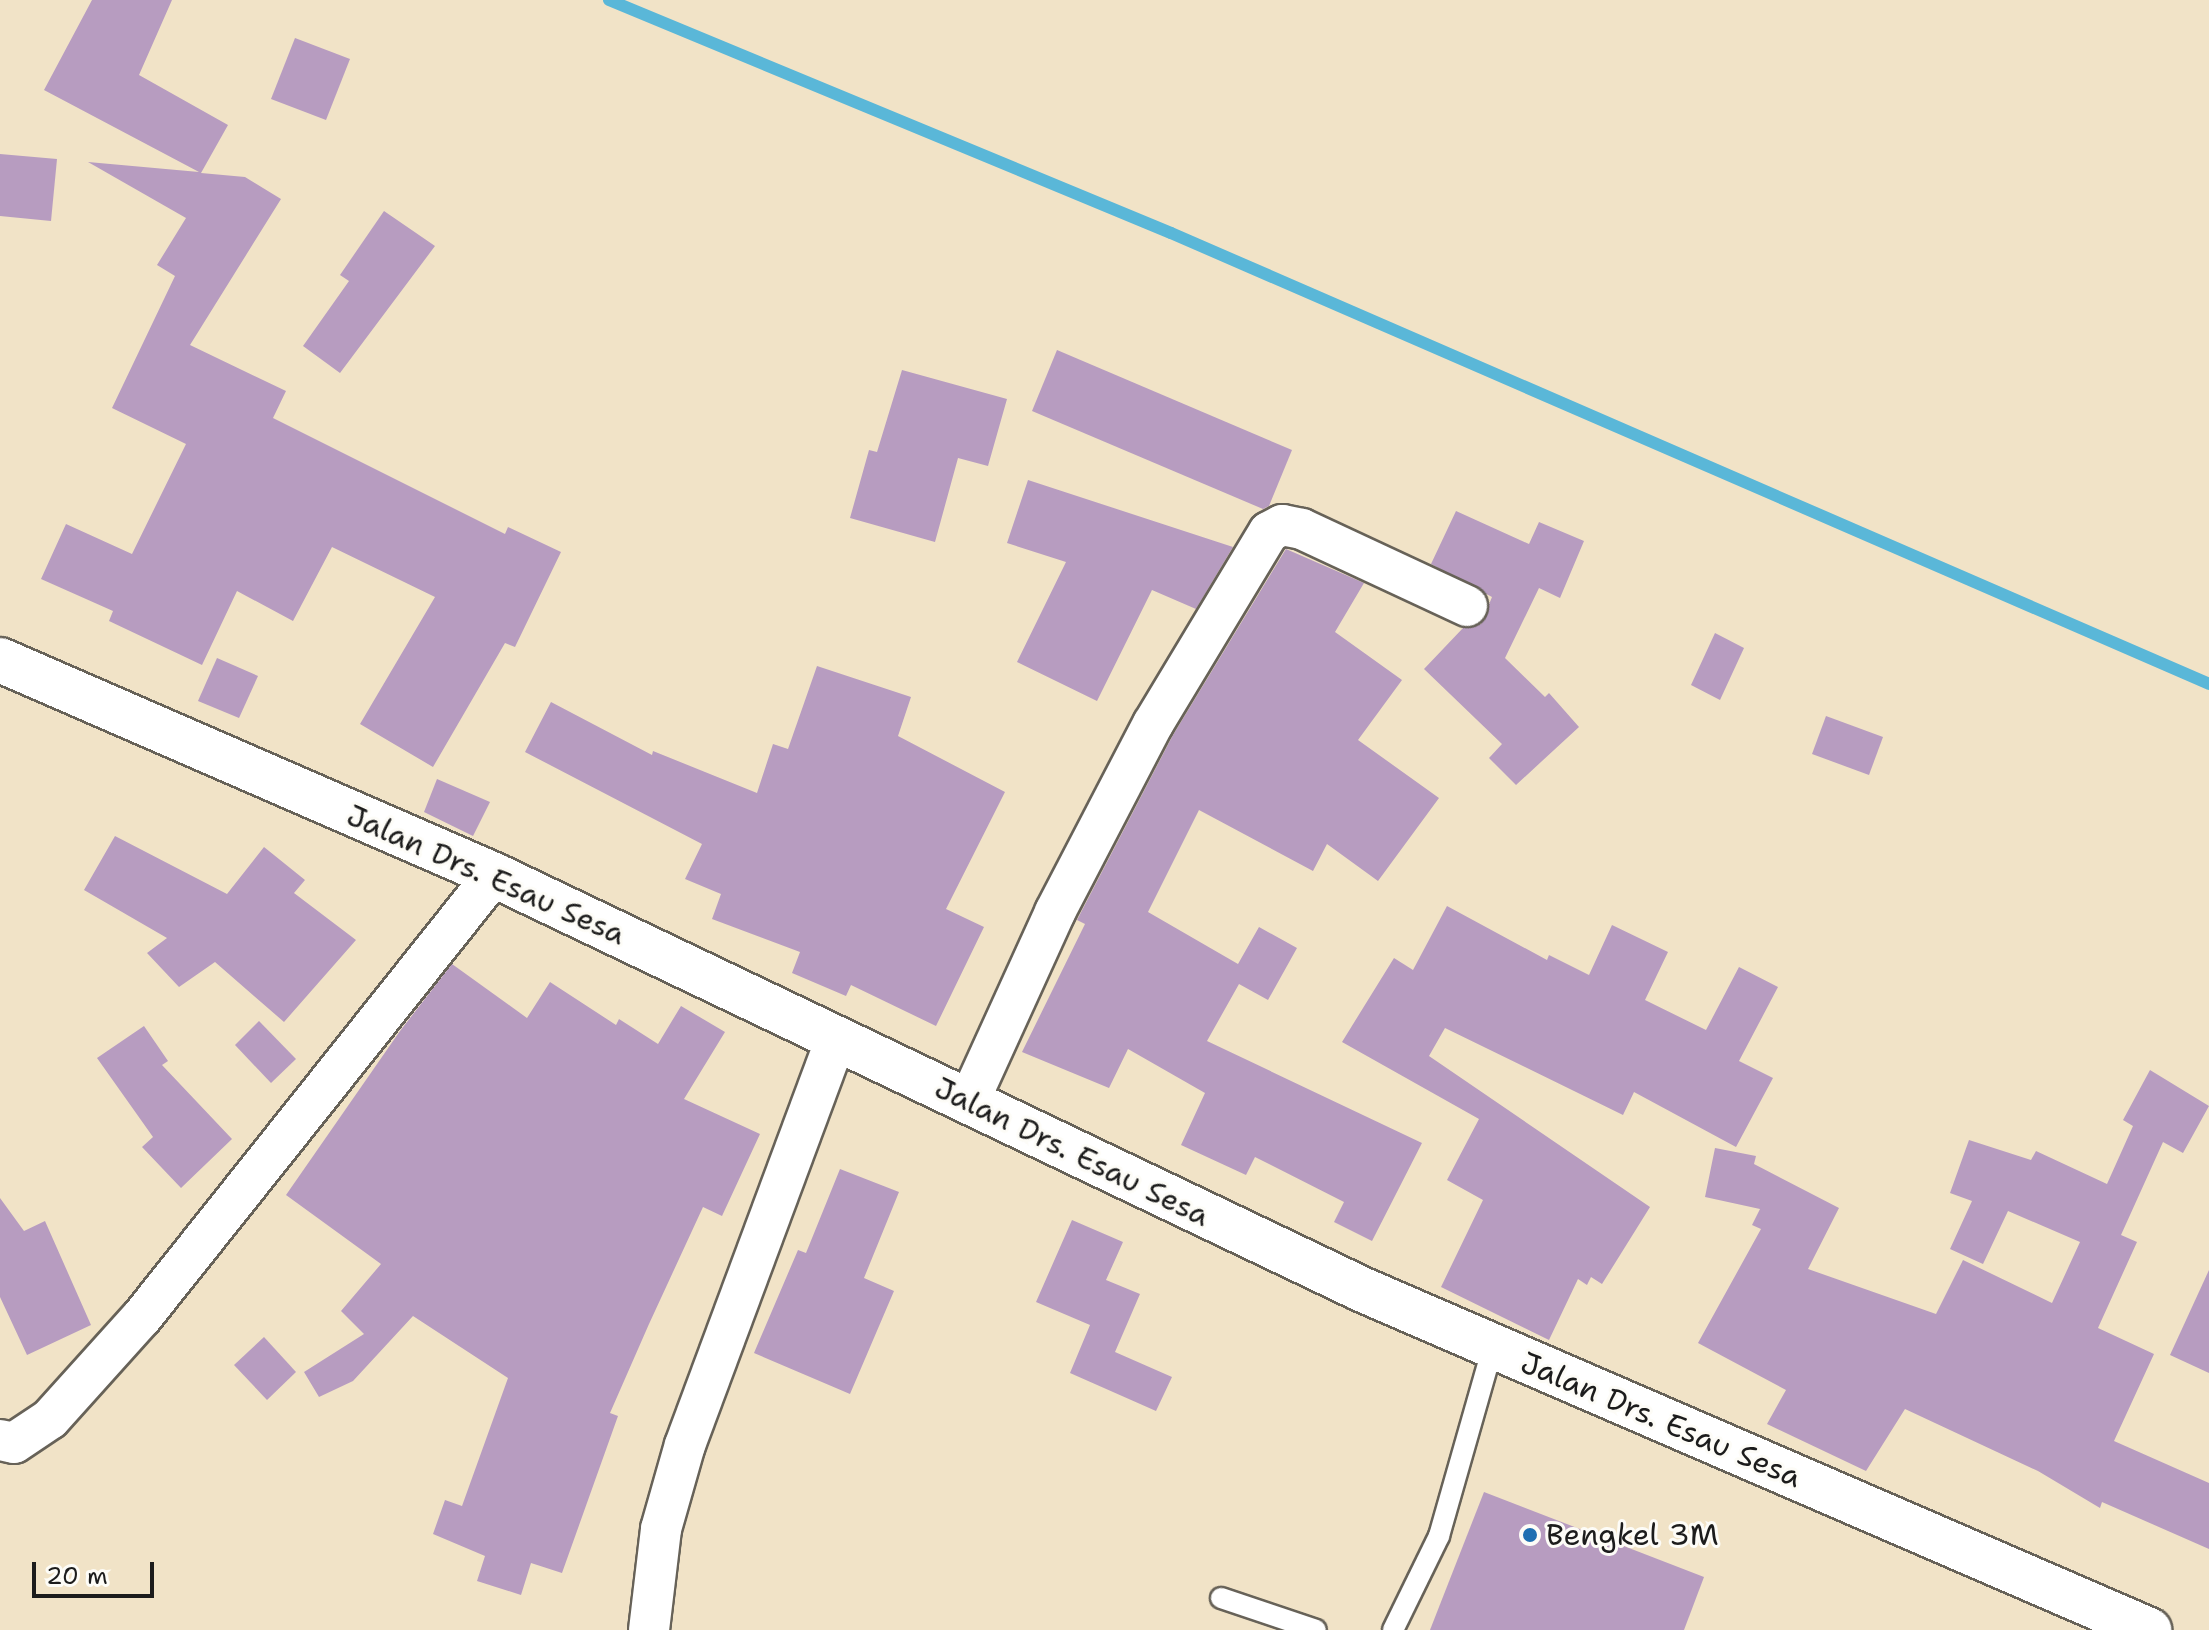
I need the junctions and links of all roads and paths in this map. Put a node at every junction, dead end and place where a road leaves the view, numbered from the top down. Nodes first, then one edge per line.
1 (1467, 606) dead end
2 (0, 660) edge
3 (494, 875) junction
4 (836, 1038) junction
5 (969, 1101) junction
6 (1493, 1347) junction
7 (0, 1440) edge
8 (1221, 1598) dead end
9 (2123, 1625) edge
10 (649, 1630) edge
11 (1316, 1630) edge
12 (1393, 1630) edge

1 - 5 street
2 - 3 highway, Jalan Drs. Esau Sesa
3 - 4 highway, Jalan Drs. Esau Sesa
3 - 7 street
4 - 5 highway, Jalan Drs. Esau Sesa
4 - 10 street
5 - 6 highway, Jalan Drs. Esau Sesa
6 - 9 highway, Jalan Drs. Esau Sesa
6 - 12 lane
8 - 11 lane

